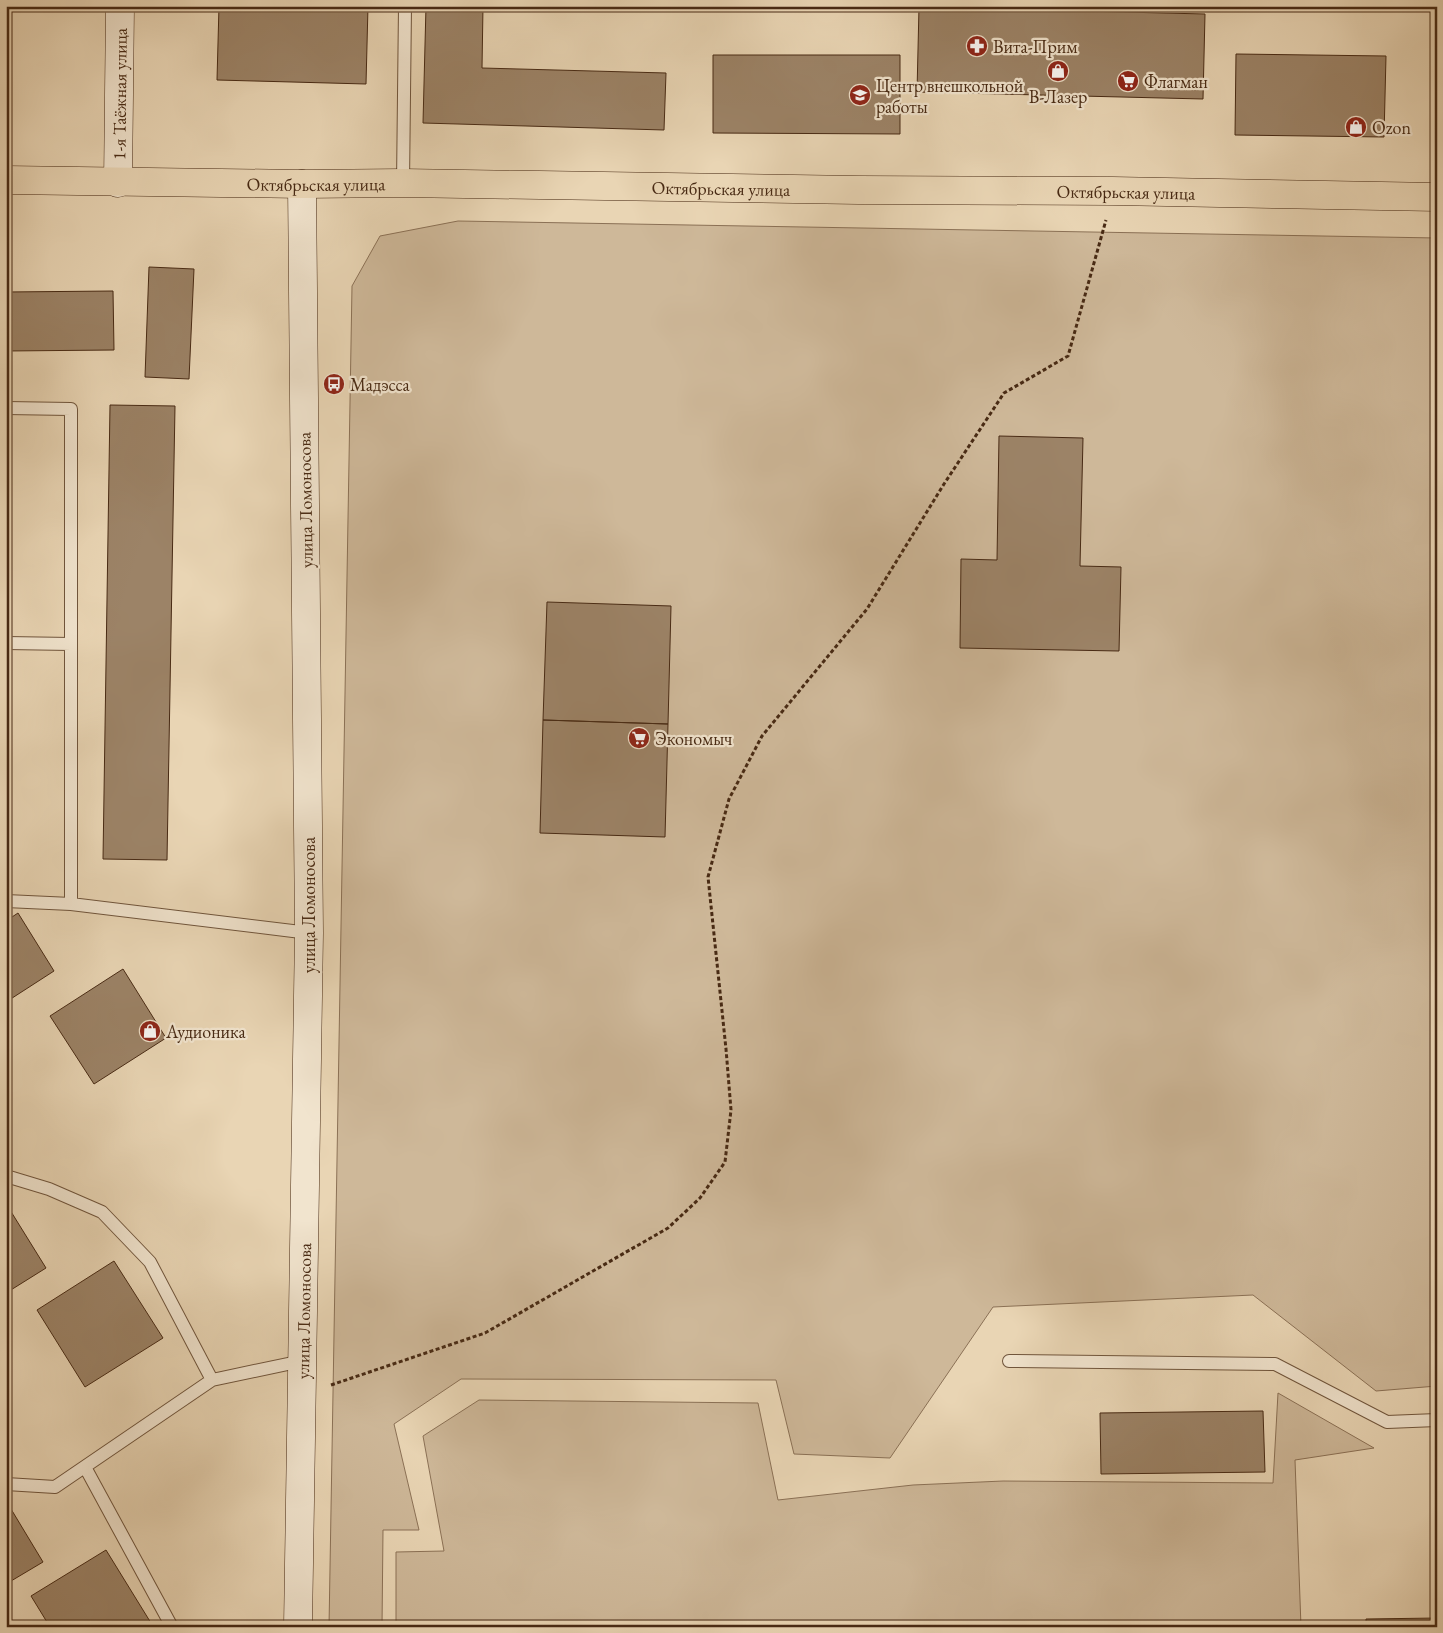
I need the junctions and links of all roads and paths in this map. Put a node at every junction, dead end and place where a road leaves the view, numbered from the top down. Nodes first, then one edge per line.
1 (120, 6) edge
2 (406, 6) edge
3 (6, 180) edge
4 (403, 182) junction
5 (118, 183) junction
6 (302, 184) junction
7 (1113, 191) junction
8 (1437, 197) edge
9 (6, 408) edge
10 (6, 643) edge
11 (71, 644) junction
12 (6, 901) edge
13 (71, 904) junction
14 (309, 933) junction
15 (6, 1176) edge
16 (302, 1362) junction
17 (1009, 1362) dead end
18 (212, 1380) junction
19 (302, 1395) junction
20 (1437, 1420) edge
21 (84, 1467) junction
22 (6, 1484) edge
23 (172, 1627) edge
24 (298, 1627) edge

1 - 5 main road, 1-я Таёжная улица
2 - 4 lane
3 - 5 main road, Октябрьская улица
4 - 6 main road, Октябрьская улица
4 - 7 main road, Октябрьская улица
5 - 6 main road, Октябрьская улица
6 - 14 main road, улица Ломоносова
7 - 8 main road, Октябрьская улица
7 - 19 path
9 - 11 lane
10 - 11 lane
11 - 13 lane
12 - 13 lane
13 - 14 lane
14 - 16 main road, улица Ломоносова
15 - 18 lane
16 - 18 lane
16 - 19 main road, улица Ломоносова
17 - 20 lane
18 - 21 lane
19 - 24 main road, улица Ломоносова
21 - 22 lane
21 - 23 lane

